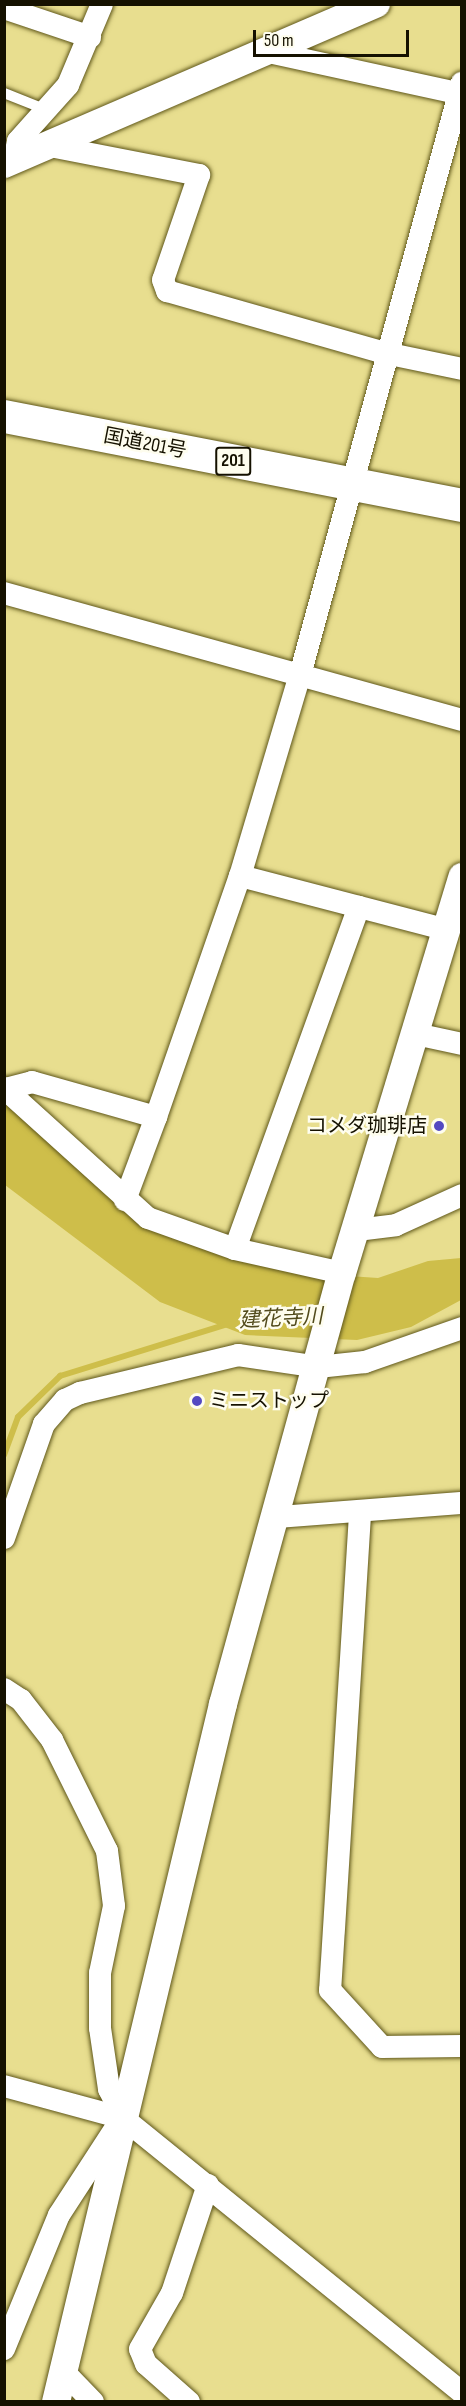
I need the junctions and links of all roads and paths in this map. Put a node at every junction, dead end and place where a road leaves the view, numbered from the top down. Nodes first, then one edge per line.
1 (102, 4) edge
2 (376, 4) edge
3 (4, 8) edge
4 (90, 37) junction
5 (269, 52) junction
6 (460, 90) edge
7 (4, 93) edge
8 (44, 109) junction
9 (50, 146) junction
10 (9, 162) edge
11 (385, 354) junction
12 (462, 369) edge
13 (4, 416) edge
14 (349, 484) junction
15 (462, 505) edge
16 (4, 593) edge
17 (300, 675) junction
18 (462, 720) edge
19 (240, 876) junction
20 (462, 877) edge
21 (359, 907) junction
22 (453, 922) edge
23 (416, 1034) junction
24 (462, 1044) edge
25 (5, 1088) edge
26 (156, 1118) junction
27 (462, 1195) edge
28 (125, 1200) junction
29 (357, 1230) junction
30 (236, 1249) junction
31 (342, 1273) junction
32 (462, 1328) edge
33 (320, 1361) junction
34 (462, 1503) edge
35 (360, 1515) junction
36 (279, 1517) junction
37 (4, 1538) edge
38 (4, 1689) edge
39 (462, 2046) edge
40 (4, 2086) edge
41 (123, 2118) junction
42 (208, 2185) junction
43 (4, 2349) edge
44 (63, 2371) junction
45 (462, 2393) edge
46 (56, 2402) edge
47 (93, 2402) edge
48 (189, 2402) edge

1 - 4 street
2 - 5 street
3 - 4 street
4 - 8 street
5 - 6 street
5 - 9 street
6 - 11 street
7 - 8 lane
8 - 10 street
9 - 10 street
9 - 11 street
11 - 12 street
11 - 14 street
13 - 14 highway, 国道201号 / 201
14 - 15 highway, 国道201号 / 201
14 - 17 street
16 - 17 street
17 - 18 street
17 - 19 street
19 - 21 street
19 - 26 street
20 - 22 street
21 - 22 street
21 - 30 street
22 - 23 street
23 - 24 street
23 - 29 street
25 - 26 street
25 - 28 street
26 - 28 street
27 - 29 street
28 - 30 street
29 - 31 street
30 - 31 street
31 - 33 street
32 - 33 street
33 - 36 street
33 - 37 street
34 - 35 street
35 - 36 street
35 - 39 street
36 - 41 street
38 - 41 street
40 - 41 street
41 - 42 street
41 - 43 street
41 - 44 street
42 - 45 street
42 - 48 street
44 - 46 street
44 - 47 street

